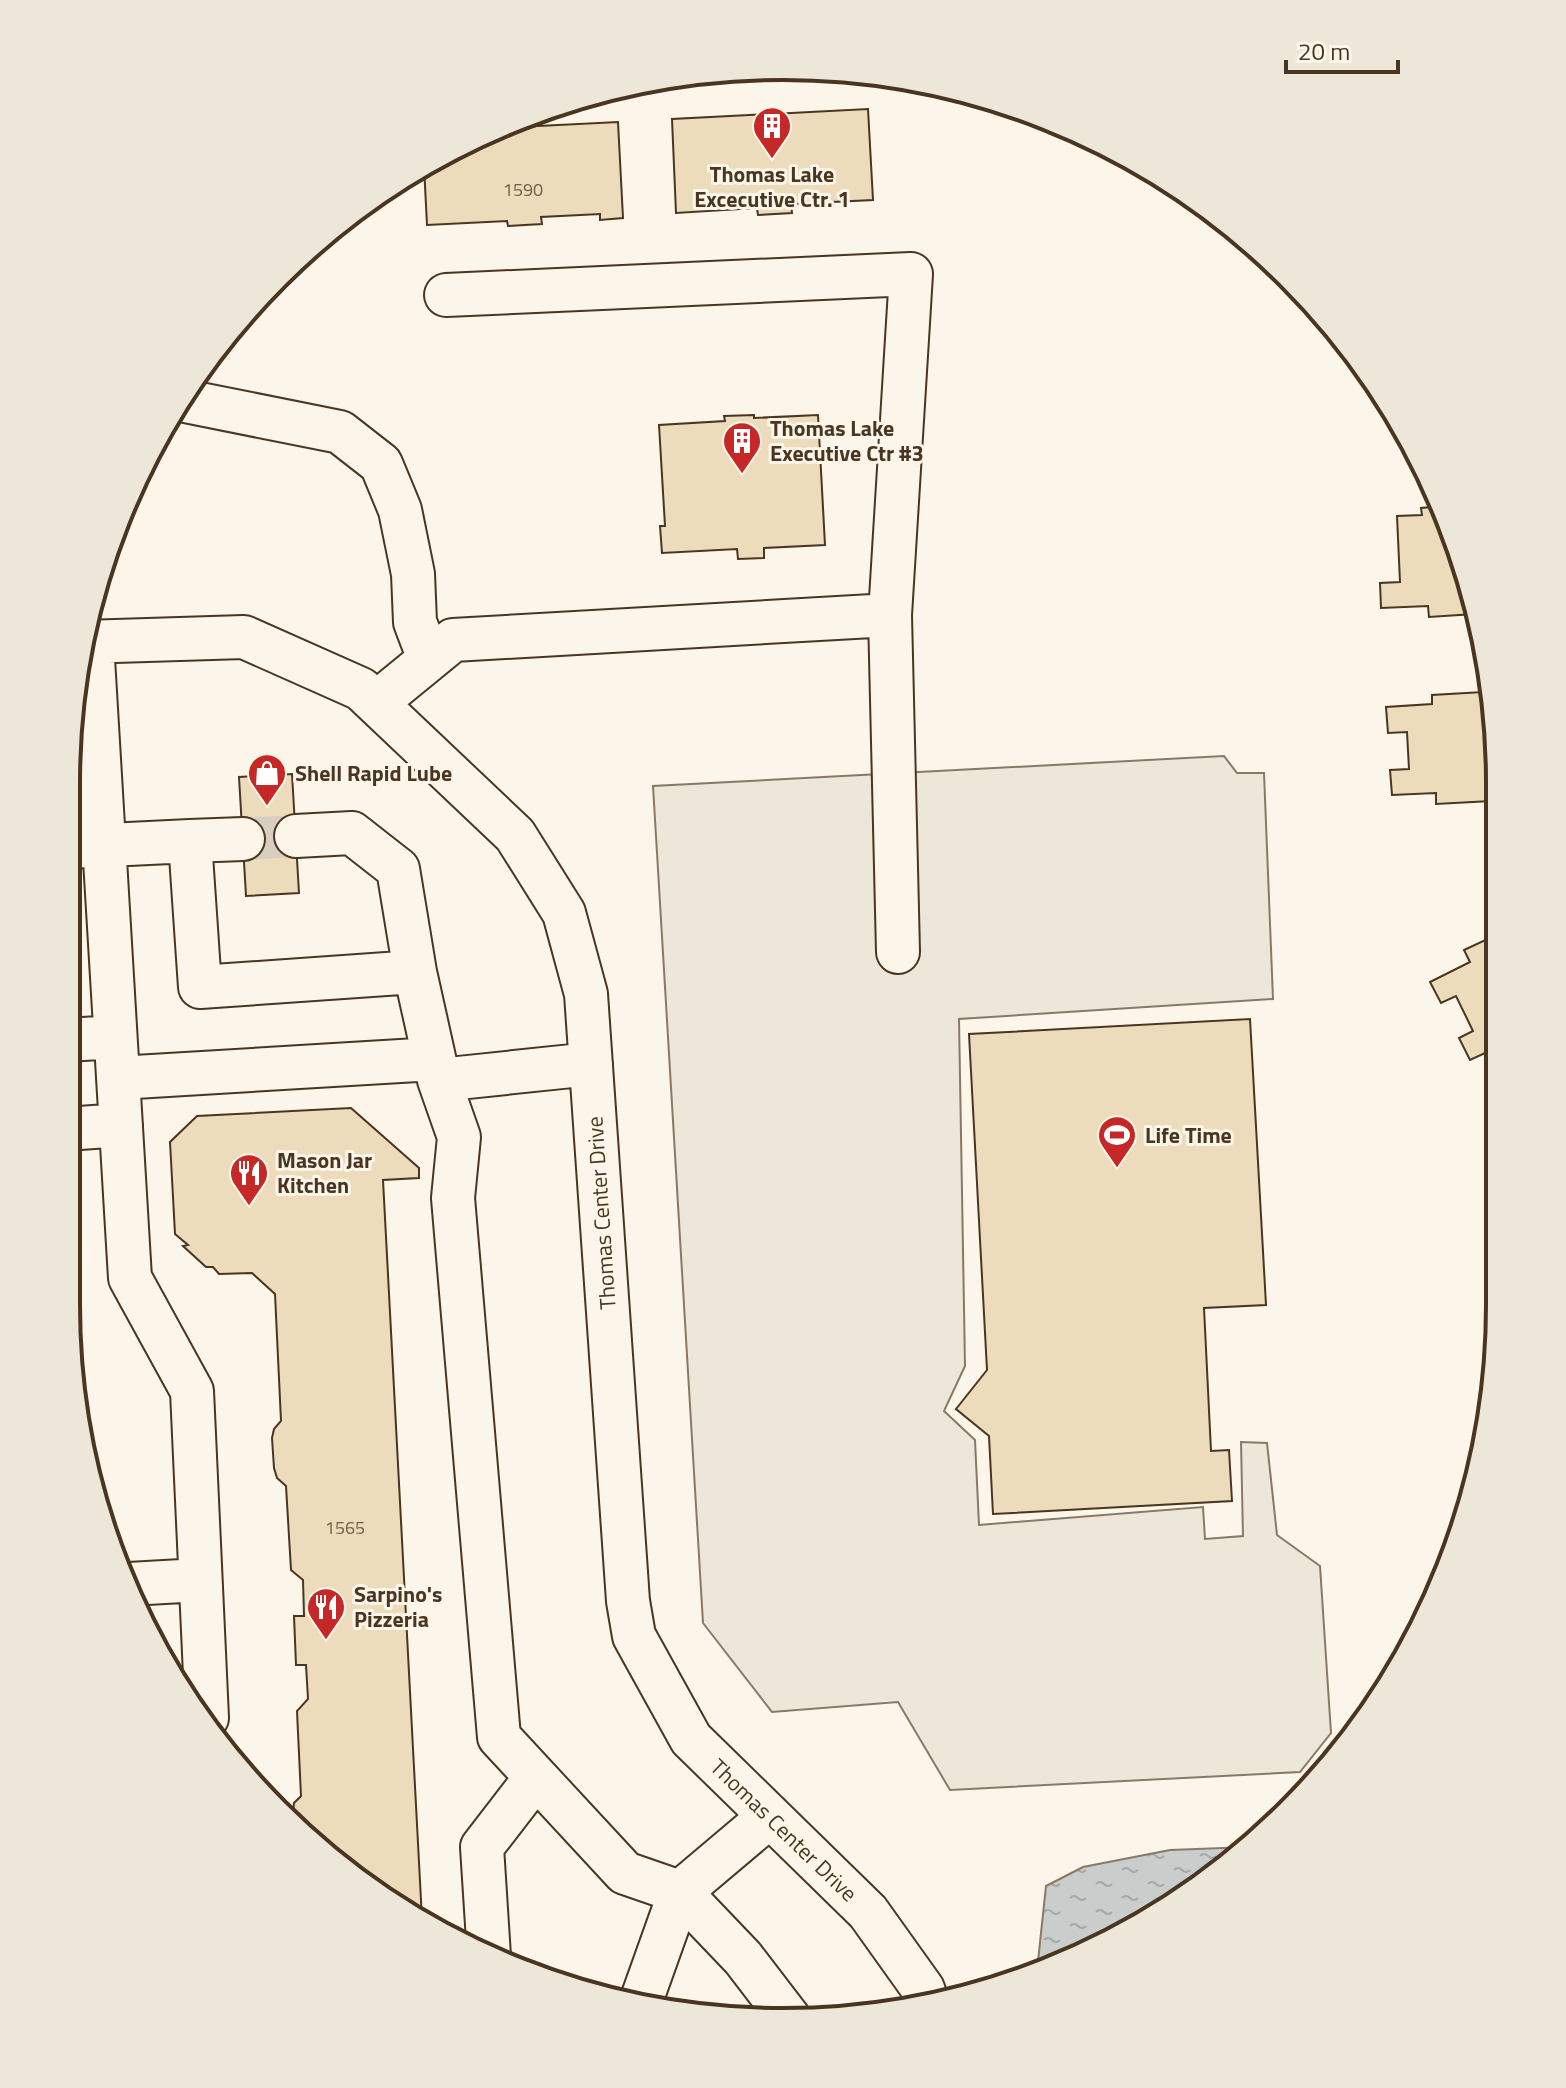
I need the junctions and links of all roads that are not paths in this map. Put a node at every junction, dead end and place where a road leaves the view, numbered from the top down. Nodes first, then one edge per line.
1 (446, 295) dead end
2 (192, 402) edge
3 (890, 615) junction
4 (95, 642) edge
5 (429, 659) junction
6 (88, 682) edge
7 (376, 703) junction
8 (296, 836) tunnel mouth
9 (243, 839) tunnel mouth
10 (190, 841) junction
11 (86, 846) edge
12 (898, 952) dead end
13 (415, 972) junction
14 (80, 1044) edge
15 (117, 1057) junction
16 (591, 1064) junction
17 (437, 1070) junction
18 (121, 1125) junction
19 (80, 1128) edge
20 (200, 1580) junction
21 (138, 1583) edge
22 (206, 1708) edge
23 (536, 1777) junction
24 (770, 1816) junction
25 (680, 1892) junction
26 (488, 1943) edge
27 (924, 1993) edge
28 (644, 1994) edge
29 (781, 2008) edge

1 - 3 street
2 - 5 street
3 - 5 street
3 - 12 street
4 - 7 street, Thomas Center Drive
5 - 7 street
6 - 11 street
7 - 16 street, Thomas Center Drive
8 - 13 street
9 - 10 street
10 - 11 street
10 - 13 street
11 - 15 street
13 - 17 street
14 - 15 street
15 - 17 street
15 - 18 street
16 - 17 street
16 - 24 street, Thomas Center Drive
17 - 23 street
18 - 19 street
18 - 20 street
20 - 21 street
20 - 22 street
23 - 25 street
23 - 26 street
24 - 25 street
24 - 27 street, Thomas Center Drive
25 - 28 street
25 - 29 street

